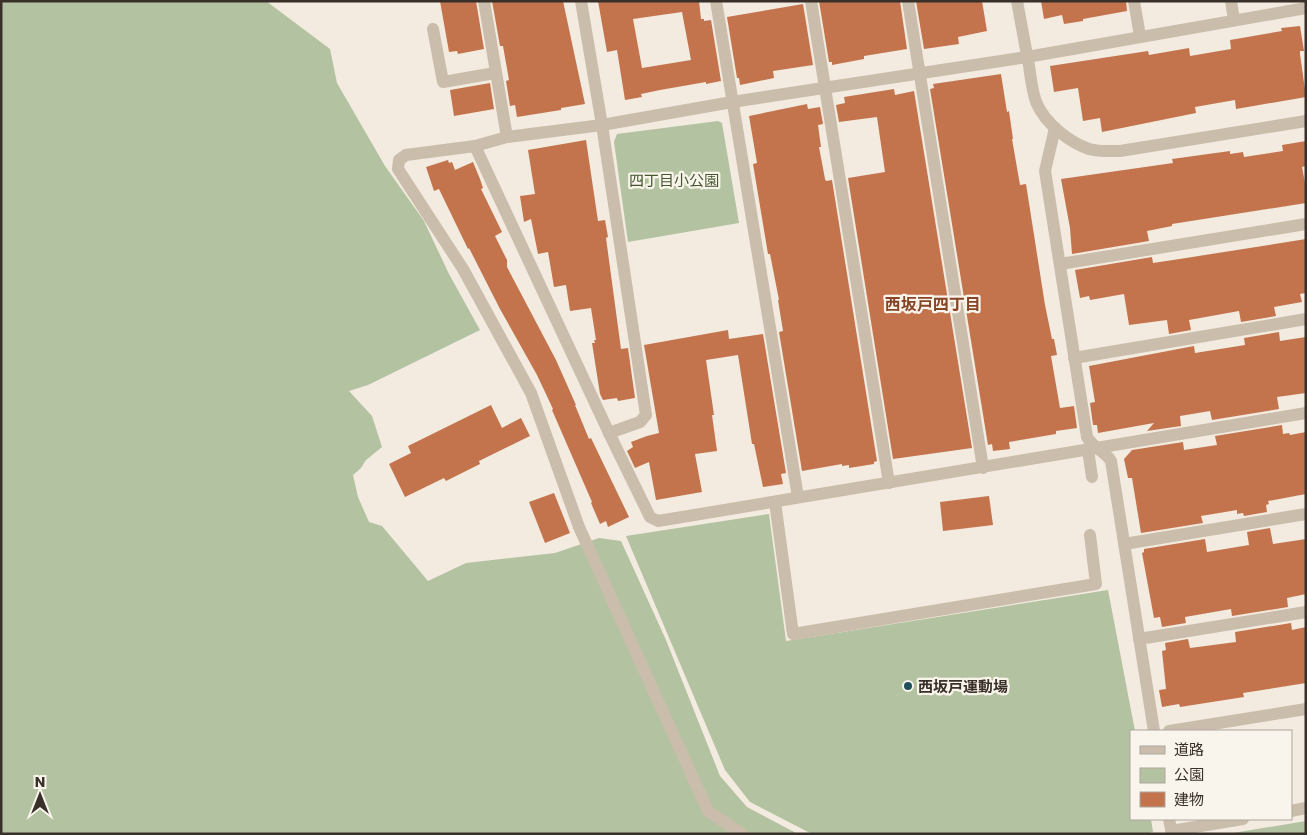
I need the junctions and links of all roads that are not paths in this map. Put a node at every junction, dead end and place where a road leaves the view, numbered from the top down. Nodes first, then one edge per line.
1 (484, 1) edge
2 (581, 1) edge
3 (716, 1) edge
4 (811, 1) edge
5 (908, 1) edge
6 (1017, 1) edge
7 (1134, 1) edge
8 (1231, 1) edge
9 (1306, 8) edge
10 (1234, 20) junction
11 (433, 29) dead end
12 (1140, 36) junction
13 (1027, 56) junction
14 (495, 73) junction
15 (919, 73) junction
16 (825, 88) junction
17 (732, 102) junction
18 (1306, 121) edge
19 (602, 125) junction
20 (1055, 128) junction
21 (507, 137) junction
22 (475, 146) junction
23 (1306, 224) edge
24 (1060, 264) junction
25 (1306, 319) edge
26 (1074, 358) junction
27 (1306, 413) edge
28 (609, 433) junction
29 (1094, 449) junction
30 (983, 468) junction
31 (1092, 477) dead end
32 (889, 483) junction
33 (798, 497) junction
34 (775, 502) junction
35 (1306, 514) edge
36 (1090, 535) dead end
37 (1124, 544) junction
38 (1306, 612) edge
39 (1139, 639) junction
40 (1306, 709) edge
41 (1154, 730) edge
42 (1175, 730) edge
43 (1306, 808) edge
44 (1292, 811) edge
45 (1235, 820) edge
46 (1171, 828) edge
47 (742, 834) edge

1 - 14 street
2 - 19 street
3 - 17 street
4 - 16 street
5 - 15 street
6 - 13 street
7 - 12 street
8 - 10 street
9 - 10 street
10 - 12 street
11 - 14 street
12 - 13 street
13 - 15 street
13 - 20 street
14 - 21 street
15 - 16 street
15 - 30 street
16 - 17 street
16 - 32 street
17 - 19 street
17 - 33 street
18 - 20 street
19 - 21 street
19 - 28 street
20 - 24 street
21 - 22 street
22 - 28 street
22 - 47 street
23 - 24 street
24 - 26 street
25 - 26 street
26 - 29 street
27 - 29 street
28 - 34 street
29 - 30 street
29 - 31 street
29 - 37 street
30 - 32 street
32 - 33 street
33 - 34 street
34 - 36 street
35 - 37 street
37 - 39 street
38 - 39 street
39 - 41 street
40 - 42 street
43 - 44 street
45 - 46 street

